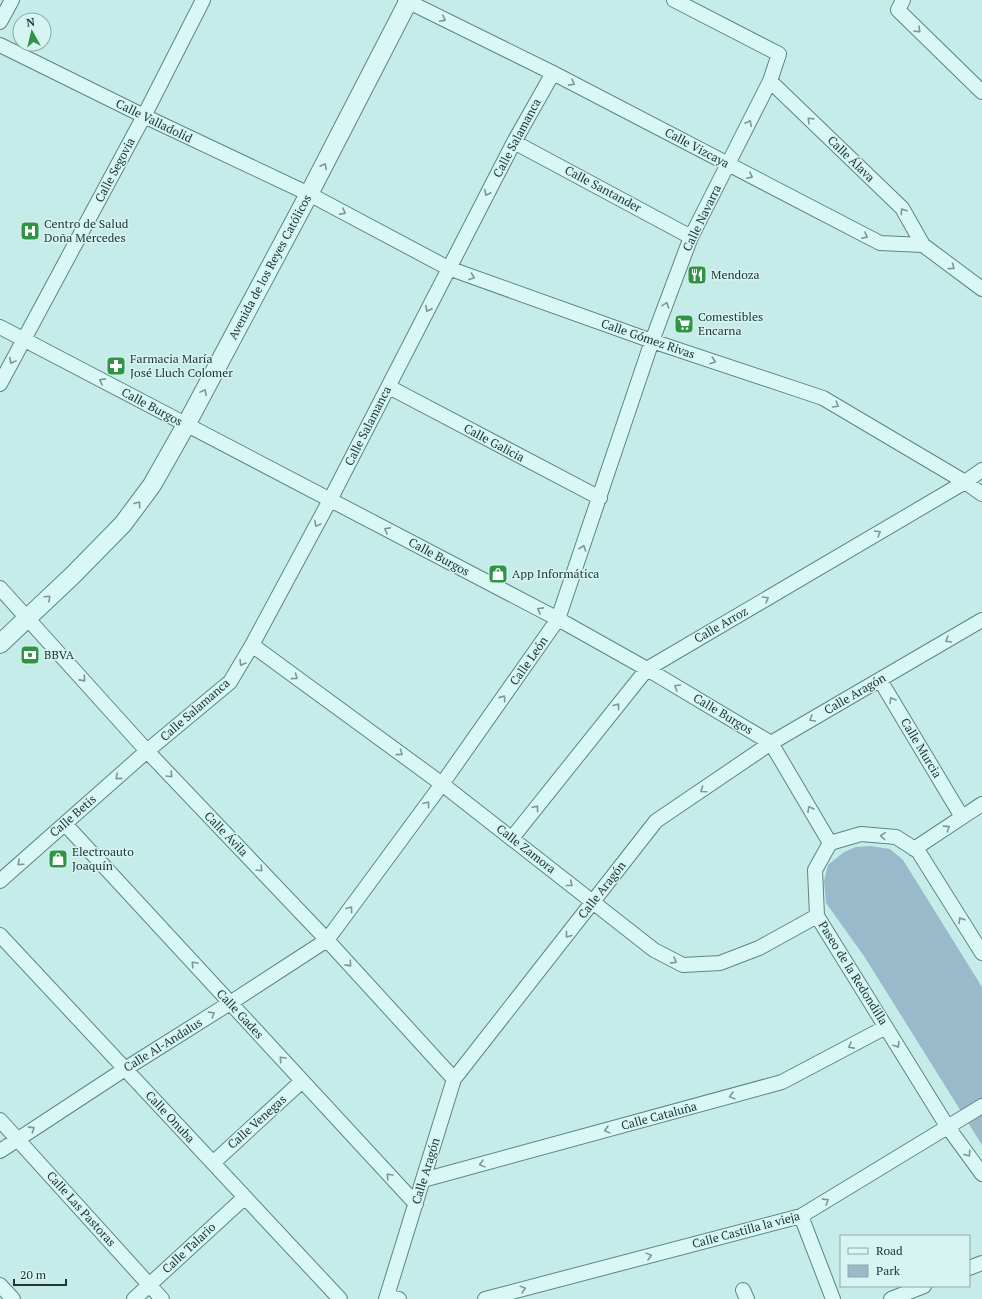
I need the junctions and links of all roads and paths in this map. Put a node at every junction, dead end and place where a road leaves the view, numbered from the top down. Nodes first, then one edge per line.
1 (12, 0) edge
2 (203, 0) edge
3 (674, 0) edge
4 (903, 0) edge
5 (408, 1) edge
6 (0, 22) edge
7 (0, 45) edge
8 (553, 72) junction
9 (770, 81) junction
10 (982, 92) edge
11 (144, 116) junction
12 (514, 142) junction
13 (728, 165) junction
14 (309, 194) junction
15 (691, 237) junction
16 (923, 245) junction
17 (448, 268) junction
18 (982, 289) edge
19 (0, 327) edge
20 (24, 339) junction
21 (652, 341) junction
22 (0, 384) edge
23 (389, 387) junction
24 (186, 425) junction
25 (982, 470) edge
26 (965, 482) junction
27 (982, 494) edge
28 (600, 498) junction
29 (330, 500) junction
30 (0, 588) edge
31 (28, 618) junction
32 (558, 619) junction
33 (982, 620) edge
34 (0, 644) edge
35 (252, 645) junction
36 (647, 669) junction
37 (880, 680) junction
38 (771, 743) junction
39 (147, 751) junction
40 (442, 784) junction
41 (982, 804) edge
42 (962, 818) junction
43 (64, 824) junction
44 (512, 838) junction
45 (830, 843) junction
46 (914, 849) junction
47 (0, 881) edge
48 (593, 902) junction
49 (817, 916) junction
50 (0, 935) edge
51 (327, 940) junction
52 (982, 953) edge
53 (230, 1003) junction
54 (886, 1027) junction
55 (125, 1068) junction
56 (454, 1080) junction
57 (302, 1081) junction
58 (982, 1106) edge
59 (0, 1120) edge
60 (947, 1126) junction
61 (18, 1139) junction
62 (0, 1151) edge
63 (213, 1163) junction
64 (982, 1174) edge
65 (423, 1180) junction
66 (245, 1197) junction
67 (416, 1204) junction
68 (801, 1216) junction
69 (982, 1263) edge
70 (970, 1268) edge
71 (0, 1284) edge
72 (149, 1285) junction
73 (921, 1287) edge
74 (391, 1298) edge
75 (13, 1299) edge
76 (134, 1299) edge
77 (162, 1299) edge
78 (340, 1299) edge
79 (486, 1299) edge
80 (833, 1299) edge
81 (891, 1299) edge

1 - 6 street
2 - 11 street, Calle Segovia
3 - 9 street, Calle Navarra
4 -> 10 street
5 -> 8 street, Calle Vizcaya
14 -> 5 street, Avenida de los Reyes Católicos
7 - 11 street, Calle Valladolid
8 - 12 street, Calle Salamanca
8 -> 13 street, Calle Vizcaya
13 -> 9 street, Calle Navarra
16 -> 9 street, Calle Álava
11 - 14 street, Calle Valladolid
11 - 20 street, Calle Segovia
12 - 15 street, Calle Santander
12 -> 17 street, Calle Salamanca
13 - 15 street, Calle Navarra
13 -> 16 street, Calle Vizcaya
14 -> 17 street, Calle Gómez Rivas
24 -> 14 street, Avenida de los Reyes Católicos
21 -> 15 street, Calle Navarra
16 -> 18 street
17 -> 21 street, Calle Gómez Rivas
17 -> 23 street, Calle Salamanca
19 - 20 street, Calle Burgos
20 -> 22 street
24 -> 20 street, Calle Burgos
21 -> 26 street, Calle Gómez Rivas
21 - 28 street, Calle León
23 - 28 street, Calle Galicia
23 - 29 street, Calle Salamanca
24 - 29 street, Calle Burgos
31 -> 24 street, Avenida de los Reyes Católicos
25 - 26 street, Calle Arroz
26 - 27 street, Calle Gómez Rivas
36 -> 26 street, Calle Arroz
32 -> 28 street, Calle León
32 -> 29 street, Calle Burgos
29 -> 35 street, Calle Salamanca
30 - 31 street, Calle Ávila
31 - 34 street, Avenida de los Reyes Católicos
31 -> 39 street, Calle Ávila
32 - 36 street, Calle Burgos
40 -> 32 street, Calle León
33 -> 37 street, Calle Aragón
35 -> 39 street, Calle Salamanca
35 -> 40 street, Calle Zamora
38 -> 36 street, Calle Burgos
44 -> 36 street, Calle Arroz
37 -> 38 street, Calle Aragón
42 -> 37 street, Calle Murcia
45 -> 38 street, Calle Burgos
38 -> 48 street, Calle Aragón
39 -> 43 street, Calle Betis
39 -> 51 street, Calle Ávila
40 - 44 street, Calle Zamora
51 -> 40 street, Calle León
41 - 42 street
46 -> 42 street
43 -> 47 street, Calle Betis
53 -> 43 street, Calle Gades
44 -> 48 street, Calle Zamora
46 -> 45 street
45 - 49 street, Paseo de la Redondilla
52 -> 46 street
48 -> 49 street, Calle Zamora
48 -> 56 street, Calle Aragón
49 - 54 street, Paseo de la Redondilla
50 - 55 street, Calle Onuba
51 - 53 street, Calle Al-Andalus
51 -> 56 street, Calle Ávila
55 -> 53 street, Calle Al-Andalus
57 -> 53 street, Calle Gades
54 -> 60 street, Paseo de la Redondilla
54 -> 65 street, Calle Cataluña
61 -> 55 street, Calle Al-Andalus
55 - 63 street, Calle Onuba
56 - 65 street, Calle Aragón
57 - 63 street, Calle Venegas
67 -> 57 street, Calle Gades
58 - 60 street, Calle Castilla la vieja
59 - 61 street, Calle Las Pastoras
60 -> 64 street, Paseo de la Redondilla
68 -> 60 street, Calle Castilla la vieja
61 - 62 street, Calle Al-Andalus
61 - 72 street, Calle Las Pastoras
63 - 66 street, Calle Onuba
65 - 67 street, Calle Aragón
66 - 72 street, Calle Talario
66 - 78 street, Calle Onuba
67 - 74 street, Calle Aragón
79 -> 68 street, Calle Castilla la vieja
68 - 80 street
69 - 70 street
71 - 75 street
72 - 76 street, Calle Talario
72 - 77 street, Calle Las Pastoras
73 - 81 street

